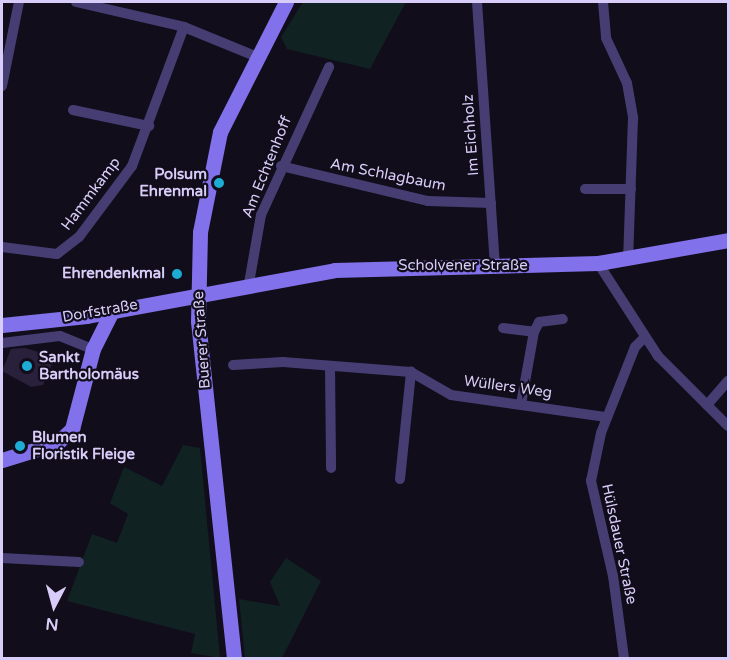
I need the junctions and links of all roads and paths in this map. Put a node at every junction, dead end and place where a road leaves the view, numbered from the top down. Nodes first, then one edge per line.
1 (19, 2) edge
2 (76, 2) edge
3 (286, 2) edge
4 (477, 2) edge
5 (603, 2) edge
6 (184, 27) junction
7 (255, 56) junction
8 (329, 67) dead end
9 (2, 86) edge
10 (73, 110) dead end
11 (149, 126) junction
12 (281, 166) junction
13 (585, 189) dead end
14 (631, 189) junction
15 (490, 203) junction
16 (729, 240) edge
17 (2, 247) edge
18 (628, 258) junction
19 (598, 263) junction
20 (495, 266) junction
21 (249, 283) junction
22 (198, 292) junction
23 (112, 311) junction
24 (563, 319) dead end
25 (2, 325) edge
26 (502, 328) dead end
27 (534, 332) junction
28 (644, 338) junction
29 (2, 343) edge
30 (93, 349) junction
31 (233, 365) dead end
32 (330, 366) junction
33 (411, 372) junction
34 (729, 381) edge
35 (521, 404) junction
36 (707, 405) junction
37 (606, 417) junction
38 (729, 426) edge
39 (2, 460) edge
40 (331, 468) dead end
41 (400, 479) dead end
42 (2, 558) edge
43 (79, 562) dead end
44 (234, 658) edge
45 (624, 658) edge

1 - 9 street
2 - 6 street
3 - 7 main road, Buerer Straße
4 - 15 street, Im Eichholz
5 - 14 street
6 - 7 street
6 - 11 street, Hammkamp
7 - 22 main road, Buerer Straße
8 - 12 street, Am Echtenhoff
10 - 11 street
11 - 17 street, Hammkamp
12 - 15 street, Am Schlagbaum
12 - 21 street, Am Echtenhoff
13 - 14 street
14 - 18 street
15 - 20 street, Im Eichholz
16 - 18 main road, Scholvener Straße
18 - 19 main road, Scholvener Straße
19 - 20 main road, Scholvener Straße
19 - 28 street
20 - 21 main road, Scholvener Straße
21 - 22 main road, Scholvener Straße
22 - 23 main road, Dorfstraße
22 - 44 main road, Buerer Straße
23 - 25 main road, Dorfstraße
23 - 30 main road
24 - 27 street
26 - 27 street
27 - 35 street
28 - 36 street
28 - 37 street, Hülsdauer Straße
29 - 30 street
30 - 39 main road
31 - 32 street, Wüllers Weg
32 - 33 street, Wüllers Weg
32 - 40 street
33 - 35 street, Wüllers Weg
33 - 41 street
34 - 36 street
35 - 37 street, Wüllers Weg
36 - 38 street
37 - 45 street, Hülsdauer Straße
42 - 43 street

